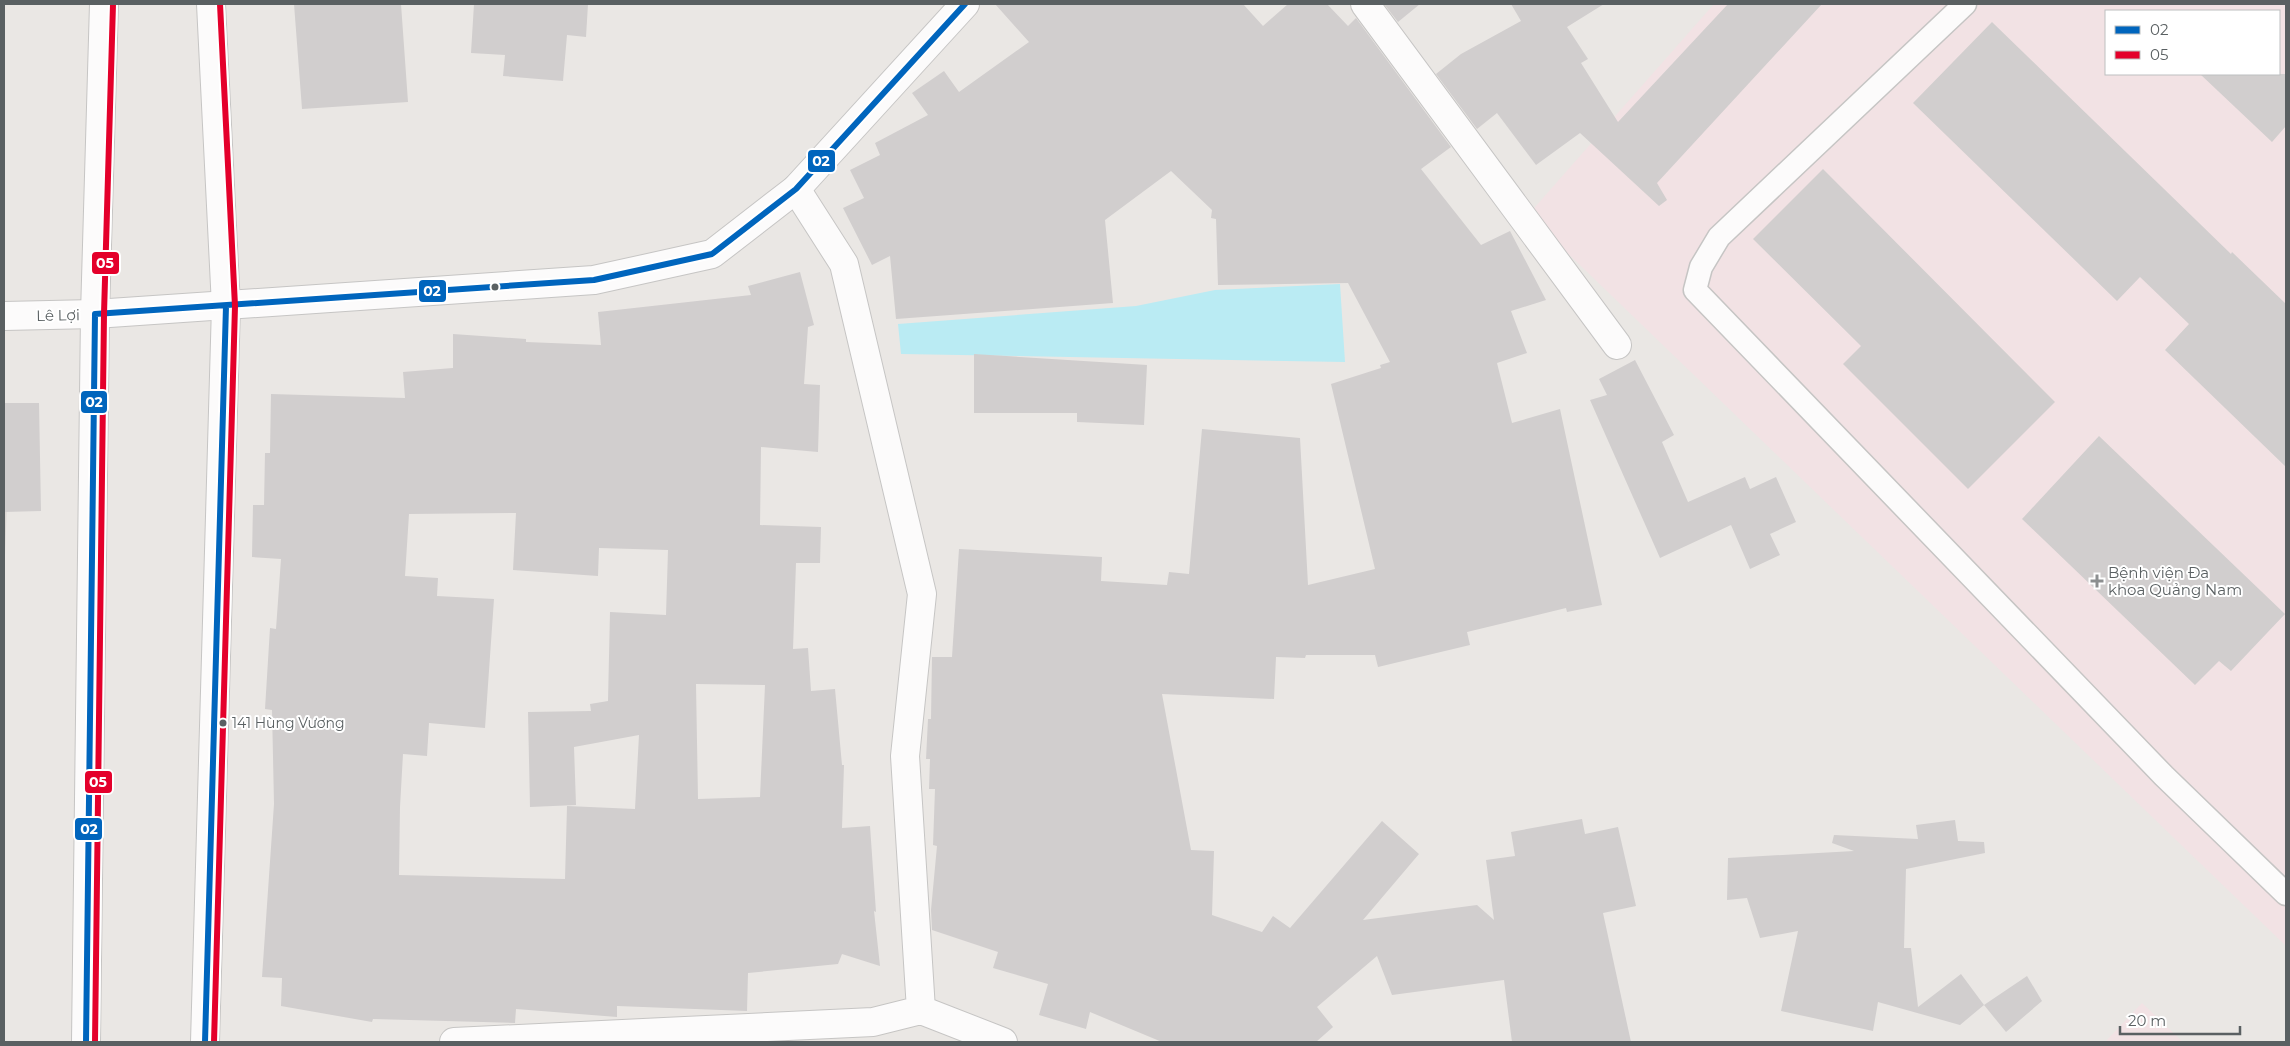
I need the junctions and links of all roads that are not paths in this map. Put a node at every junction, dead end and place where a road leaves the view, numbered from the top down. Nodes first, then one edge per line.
1 (104, 4) edge
2 (211, 4) edge
3 (965, 4) edge
4 (1365, 4) edge
5 (1965, 4) edge
6 (796, 189) junction
7 (226, 306) junction
8 (94, 314) junction
9 (4, 316) edge
10 (1617, 345) dead end
11 (2286, 894) edge
12 (922, 1010) junction
13 (581, 1039) edge
14 (86, 1042) edge
15 (205, 1042) edge
16 (454, 1042) edge
17 (1003, 1042) edge

1 - 8 street
2 - 7 street
3 - 6 street, Lê Lợi
4 - 10 street
5 - 11 lane
6 - 7 street, Lê Lợi
6 - 12 street
7 - 8 street, Lê Lợi
7 - 15 street
8 - 9 street, Lê Lợi
8 - 14 street
12 - 13 street
12 - 17 street
13 - 16 street

